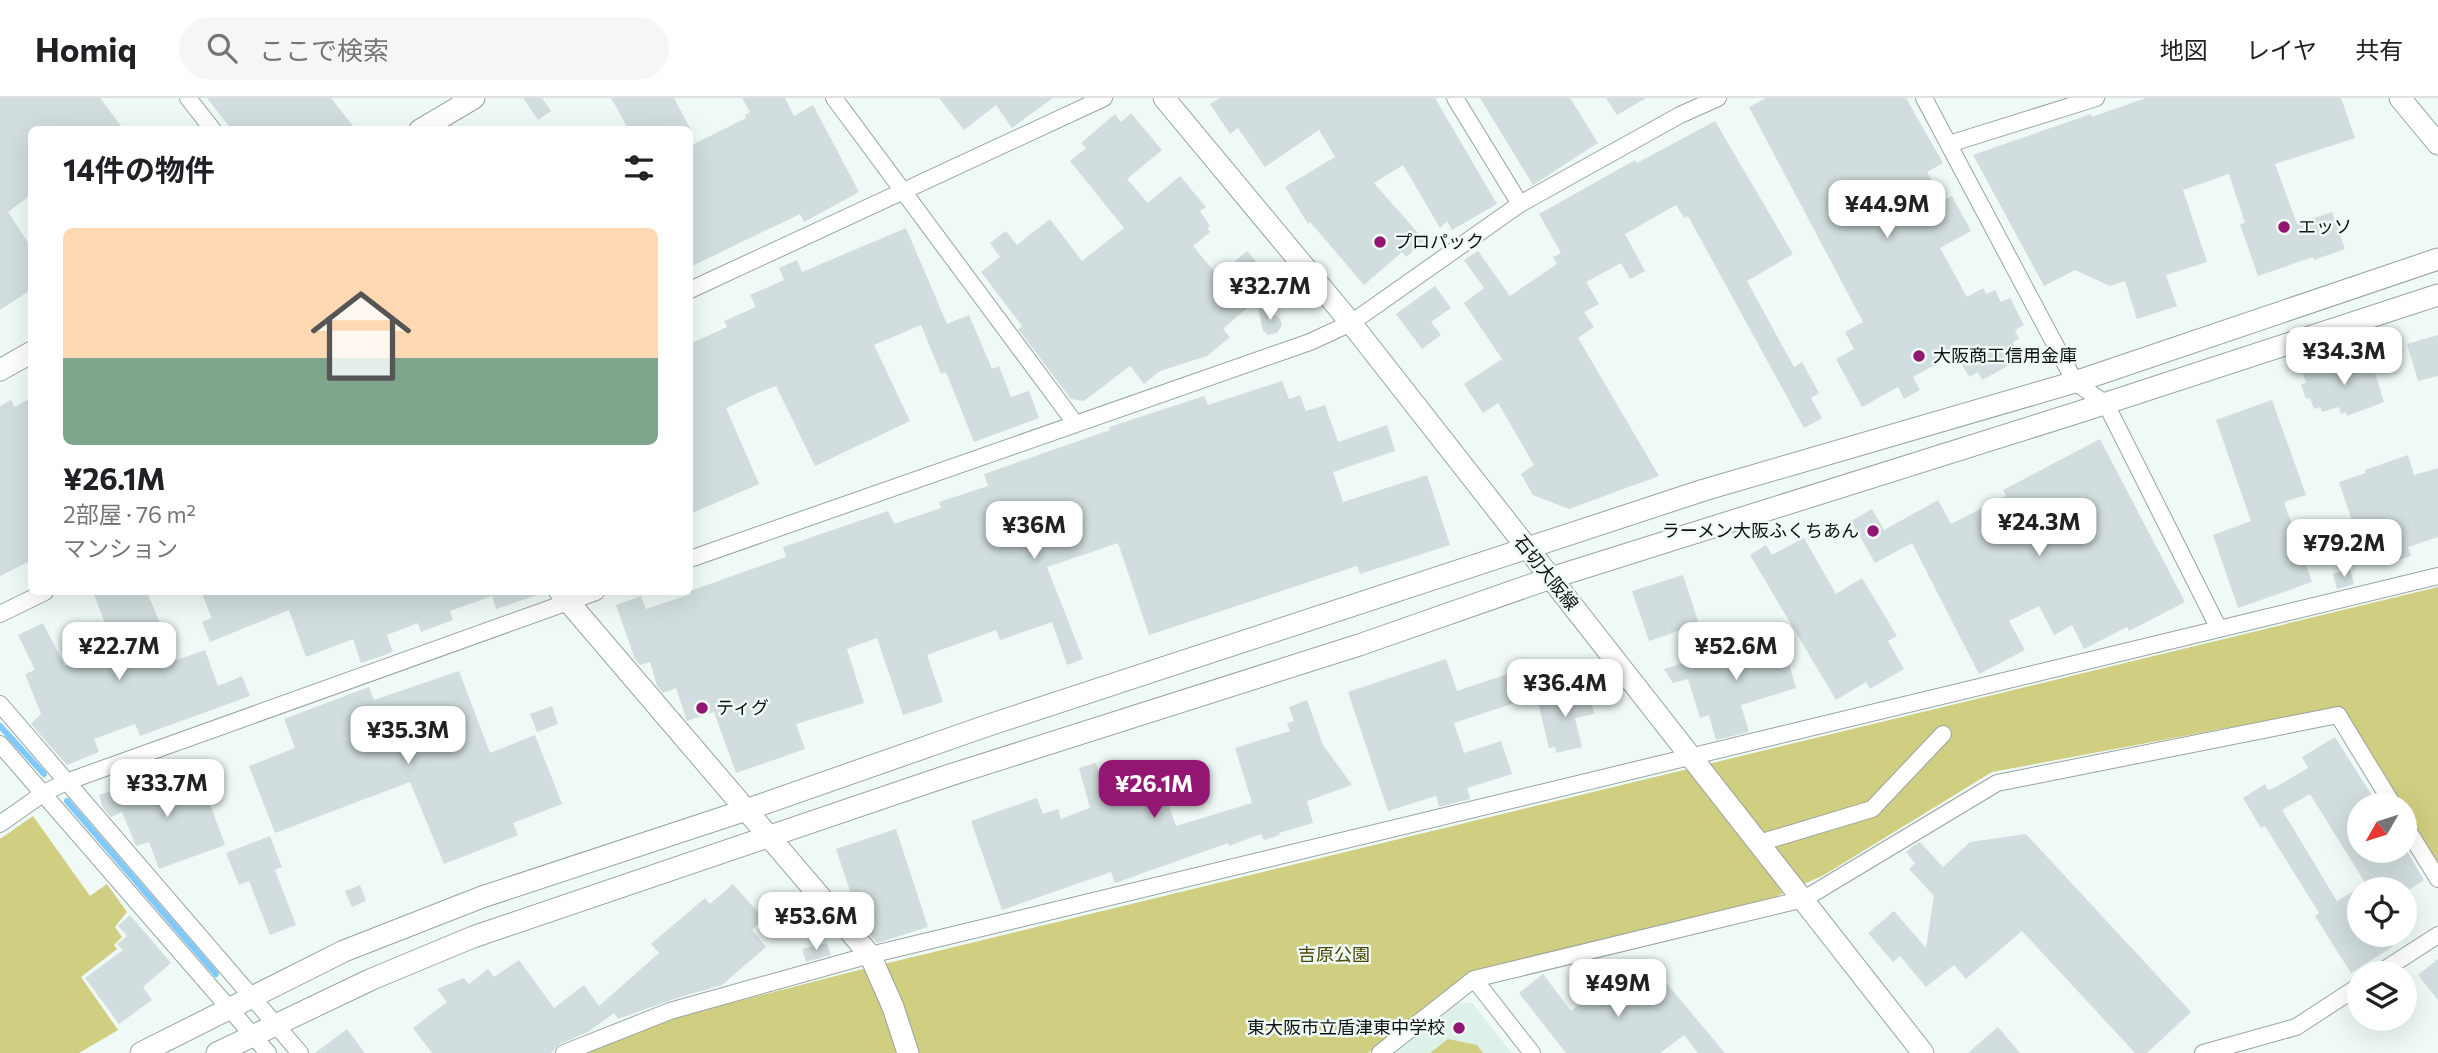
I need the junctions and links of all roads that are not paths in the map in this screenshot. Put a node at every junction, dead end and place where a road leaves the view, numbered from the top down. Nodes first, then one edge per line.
1 (188, 98) edge
2 (474, 98) edge
3 (834, 98) edge
4 (1104, 98) edge
5 (1164, 98) edge
6 (1455, 98) edge
7 (1718, 98) edge
8 (1924, 98) edge
9 (2096, 98) edge
10 (2400, 98) edge
11 (210, 126) edge
12 (427, 126) edge
13 (1949, 144) junction
14 (2438, 144) edge
15 (904, 191) junction
16 (1520, 204) junction
17 (2438, 260) edge
18 (693, 289) edge
19 (2438, 295) edge
20 (1350, 323) junction
21 (28, 354) edge
22 (0, 370) edge
23 (2075, 382) junction
24 (2106, 404) junction
25 (1075, 423) junction
26 (1527, 549) junction
27 (693, 558) edge
28 (2438, 576) edge
29 (1551, 578) junction
30 (40, 595) edge
31 (563, 596) edge
32 (0, 614) edge
33 (2219, 629) junction
34 (0, 704) edge
35 (1943, 734) dead end
36 (0, 744) edge
37 (1691, 757) junction
38 (66, 782) junction
39 (44, 793) junction
40 (2386, 793) edge
41 (746, 810) junction
42 (0, 824) edge
43 (769, 837) junction
44 (1759, 843) junction
45 (2417, 845) edge
46 (2438, 879) edge
47 (1804, 899) junction
48 (2438, 934) edge
49 (870, 956) junction
50 (2397, 961) edge
51 (1474, 979) junction
52 (2347, 994) edge
53 (251, 998) junction
54 (229, 1009) junction
55 (274, 1024) junction
56 (252, 1035) junction
57 (141, 1053) edge
58 (217, 1053) edge
59 (268, 1053) edge
60 (300, 1053) edge
61 (564, 1053) edge
62 (908, 1053) edge
63 (1380, 1053) edge
64 (1532, 1053) edge
65 (1923, 1053) edge
66 (2203, 1053) edge

1 - 11 street
2 - 12 street
3 - 15 street
4 - 15 street
5 - 20 street, 石切大阪線
6 - 16 street
7 - 16 street
8 - 13 street
9 - 13 street
10 - 14 street
13 - 23 street
15 - 18 street
15 - 25 street
16 - 20 street
17 - 23 street
19 - 24 street
20 - 25 street
20 - 26 street, 石切大阪線
21 - 22 street
23 - 24 street
23 - 26 street
24 - 29 street
24 - 33 street
25 - 27 street
26 - 29 street, 石切大阪線
26 - 41 street
28 - 33 street
29 - 37 street, 石切大阪線
29 - 43 street
30 - 32 street
31 - 38 street
31 - 41 street
33 - 37 street
34 - 38 street
35 - 44 street
36 - 39 street
37 - 44 street, 石切大阪線
37 - 49 street
38 - 39 street
38 - 53 street
39 - 42 street
39 - 54 street
40 - 47 street
41 - 43 street
41 - 53 street
43 - 49 street
43 - 55 street
44 - 47 street, 石切大阪線
45 - 46 street
47 - 51 street
47 - 65 street, 石切大阪線
48 - 50 street
49 - 61 street
49 - 62 street
51 - 63 street
51 - 64 street
52 - 66 street
53 - 54 street
53 - 55 street
54 - 56 street
54 - 57 street
55 - 56 street
55 - 60 street
56 - 58 street
56 - 59 street

